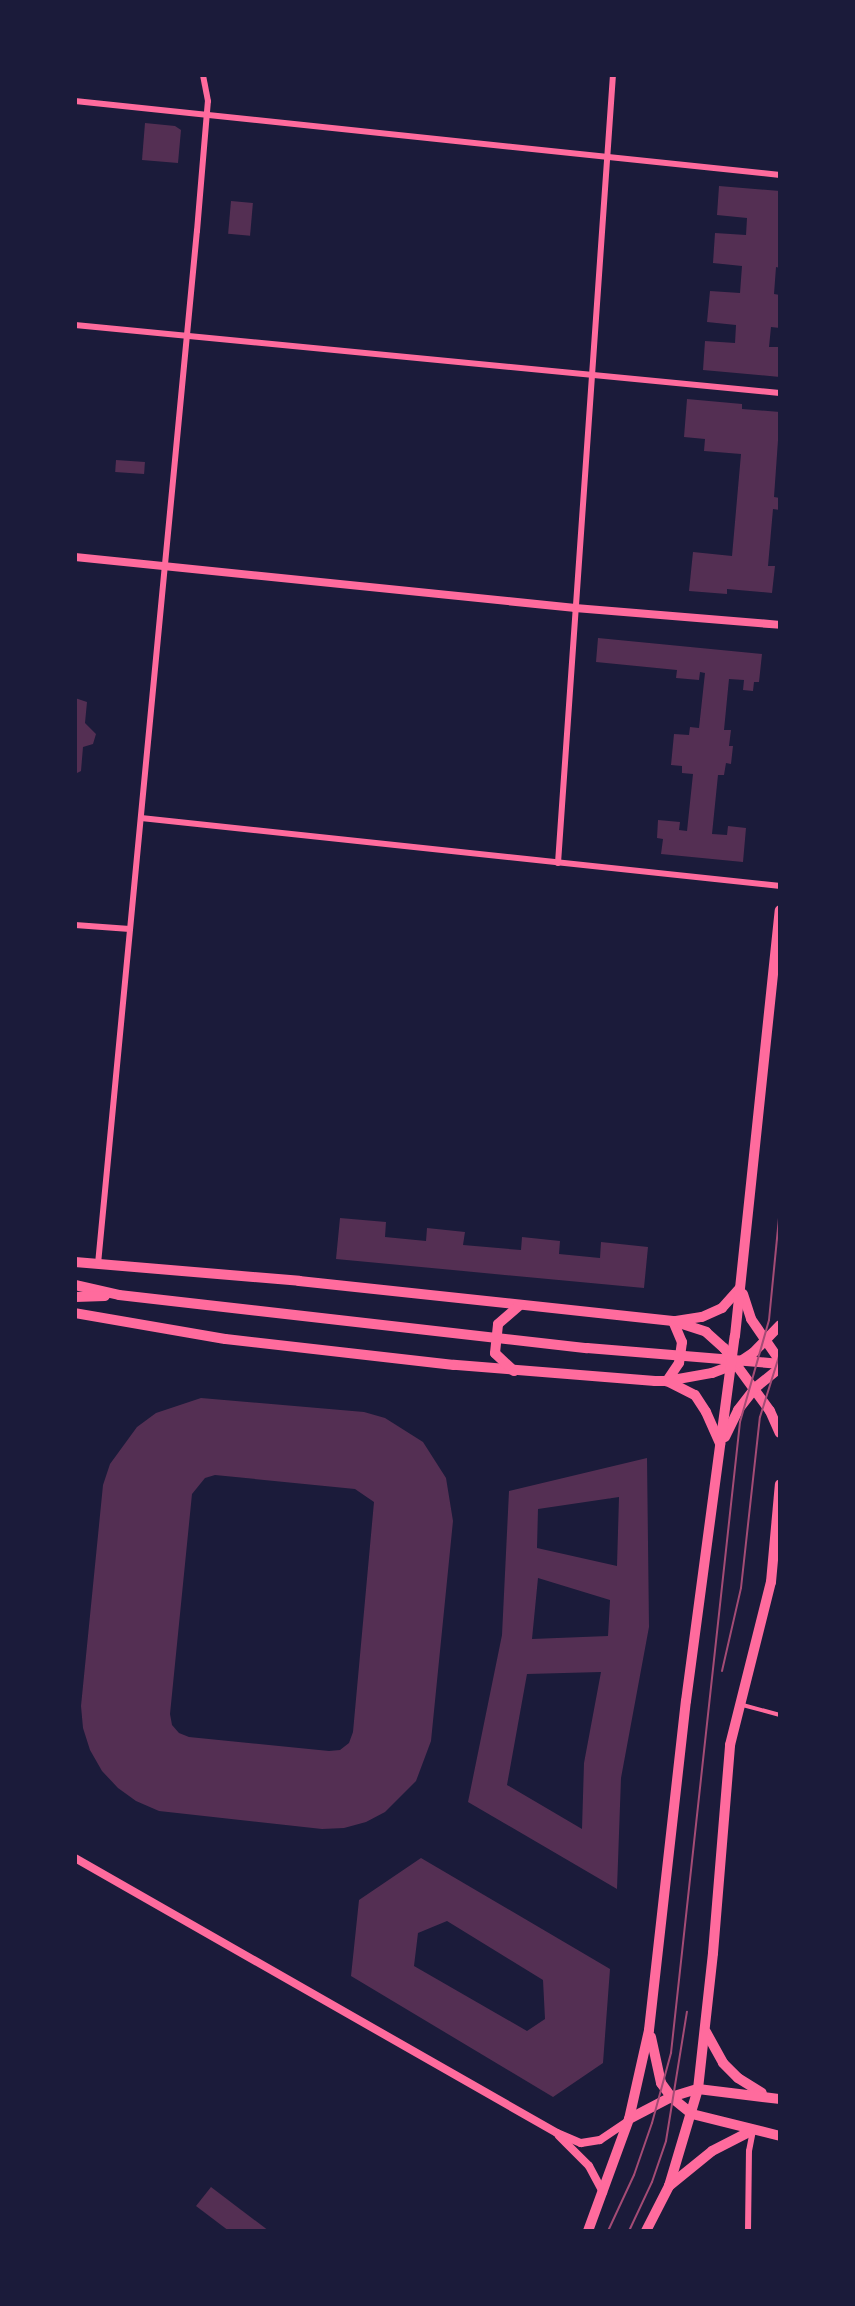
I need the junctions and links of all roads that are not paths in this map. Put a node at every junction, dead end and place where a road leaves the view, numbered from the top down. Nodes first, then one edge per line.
1 (203, 75) edge
2 (613, 75) edge
3 (75, 101) edge
4 (206, 116) junction
5 (607, 157) junction
6 (780, 175) edge
7 (75, 325) edge
8 (187, 335) junction
9 (592, 373) junction
10 (780, 393) edge
11 (75, 557) edge
12 (165, 566) junction
13 (575, 608) junction
14 (780, 625) edge
15 (141, 818) junction
16 (558, 863) junction
17 (780, 886) edge
18 (780, 910) edge
19 (75, 925) edge
20 (130, 929) junction
21 (75, 1262) edge
22 (98, 1264) junction
23 (75, 1285) edge
24 (741, 1287) junction
25 (120, 1295) junction
26 (75, 1297) edge
27 (519, 1306) junction
28 (75, 1313) edge
29 (673, 1321) junction
30 (780, 1325) edge
31 (765, 1341) junction
32 (733, 1363) junction
33 (780, 1364) edge
34 (514, 1371) junction
35 (667, 1381) junction
36 (755, 1388) junction
37 (780, 1433) edge
38 (721, 1446) junction
39 (780, 1484) edge
40 (737, 1704) junction
41 (780, 1715) edge
42 (75, 1858) edge
43 (649, 2031) junction
44 (706, 2032) junction
45 (698, 2089) junction
46 (765, 2095) junction
47 (671, 2097) junction
48 (780, 2099) edge
49 (692, 2114) junction
50 (629, 2119) junction
51 (753, 2130) junction
52 (556, 2133) junction
53 (780, 2136) edge
54 (669, 2186) junction
55 (603, 2192) junction
56 (588, 2231) edge
57 (646, 2231) edge
58 (748, 2231) edge

1 - 4 street
2 - 5 street
3 - 4 street
4 - 5 street
4 - 8 street
5 - 6 street
5 - 9 street
7 - 8 street
8 - 9 street
8 - 12 street
9 - 10 street
9 - 13 street
11 - 12 street
12 - 13 street
12 - 15 street
13 - 14 street
13 - 16 street
15 - 16 street
15 - 20 street
16 - 17 street
18 - 24 main road
19 - 20 street
20 - 22 street
21 - 22 main road
22 - 27 main road
23 - 25 main road
24 - 29 main road
24 - 31 main road
24 - 32 main road
25 - 26 main road
25 - 33 main road
27 - 29 main road
27 - 34 main road
28 - 34 main road
29 - 32 main road
29 - 35 main road
30 - 31 main road
31 - 32 main road
31 - 33 main road
32 - 35 main road
32 - 36 main road
32 - 38 main road
33 - 36 main road
34 - 35 main road
35 - 38 main road
36 - 37 main road
36 - 38 main road
38 - 43 main road
39 - 40 main road
40 - 41 lane
40 - 44 main road
42 - 52 street
43 - 47 main road
43 - 50 main road
44 - 45 main road
44 - 46 main road
45 - 46 main road
45 - 47 main road
45 - 49 main road
46 - 48 main road
47 - 49 main road
47 - 50 main road
49 - 51 main road
49 - 54 main road
50 - 52 street
50 - 55 main road
51 - 53 main road
51 - 54 main road
51 - 58 street
52 - 55 street
54 - 57 main road
55 - 56 main road

